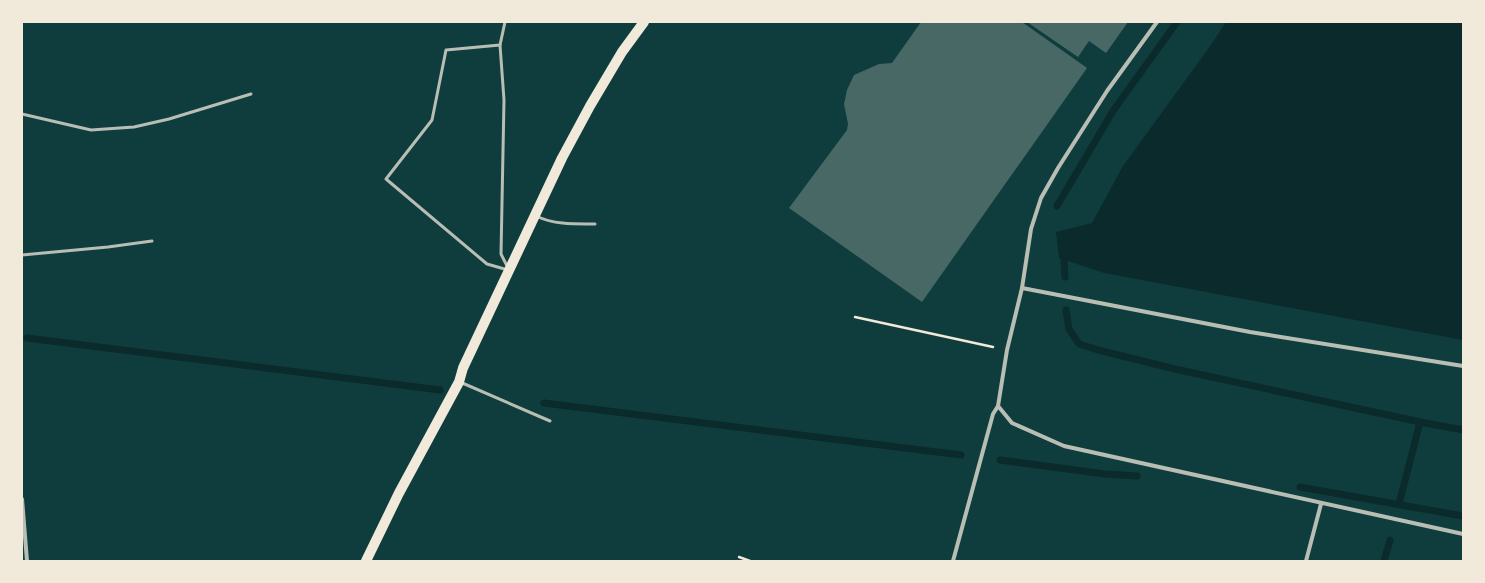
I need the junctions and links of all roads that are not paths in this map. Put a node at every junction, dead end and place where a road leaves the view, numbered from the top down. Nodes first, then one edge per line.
1 (505, 22) edge
2 (644, 22) edge
3 (1157, 22) edge
4 (500, 45) junction
5 (251, 94) dead end
6 (22, 114) edge
7 (535, 216) junction
8 (595, 224) dead end
9 (152, 240) dead end
10 (22, 255) edge
11 (509, 271) junction
12 (1022, 288) junction
13 (1463, 366) edge
14 (458, 382) junction
15 (998, 406) junction
16 (550, 421) dead end
17 (22, 499) edge
18 (1321, 504) junction
19 (1463, 534) edge
20 (27, 561) edge
21 (366, 561) edge
22 (953, 561) edge
23 (1306, 561) edge

1 - 4 lane
2 - 7 main road
3 - 12 street
4 - 11 lane
4 - 11 lane
5 - 6 lane
7 - 8 lane
7 - 11 main road
9 - 10 lane
11 - 14 main road
12 - 13 street
12 - 15 street
14 - 16 lane
14 - 21 main road
15 - 18 street
15 - 22 street
17 - 20 street
18 - 19 street
18 - 23 street

